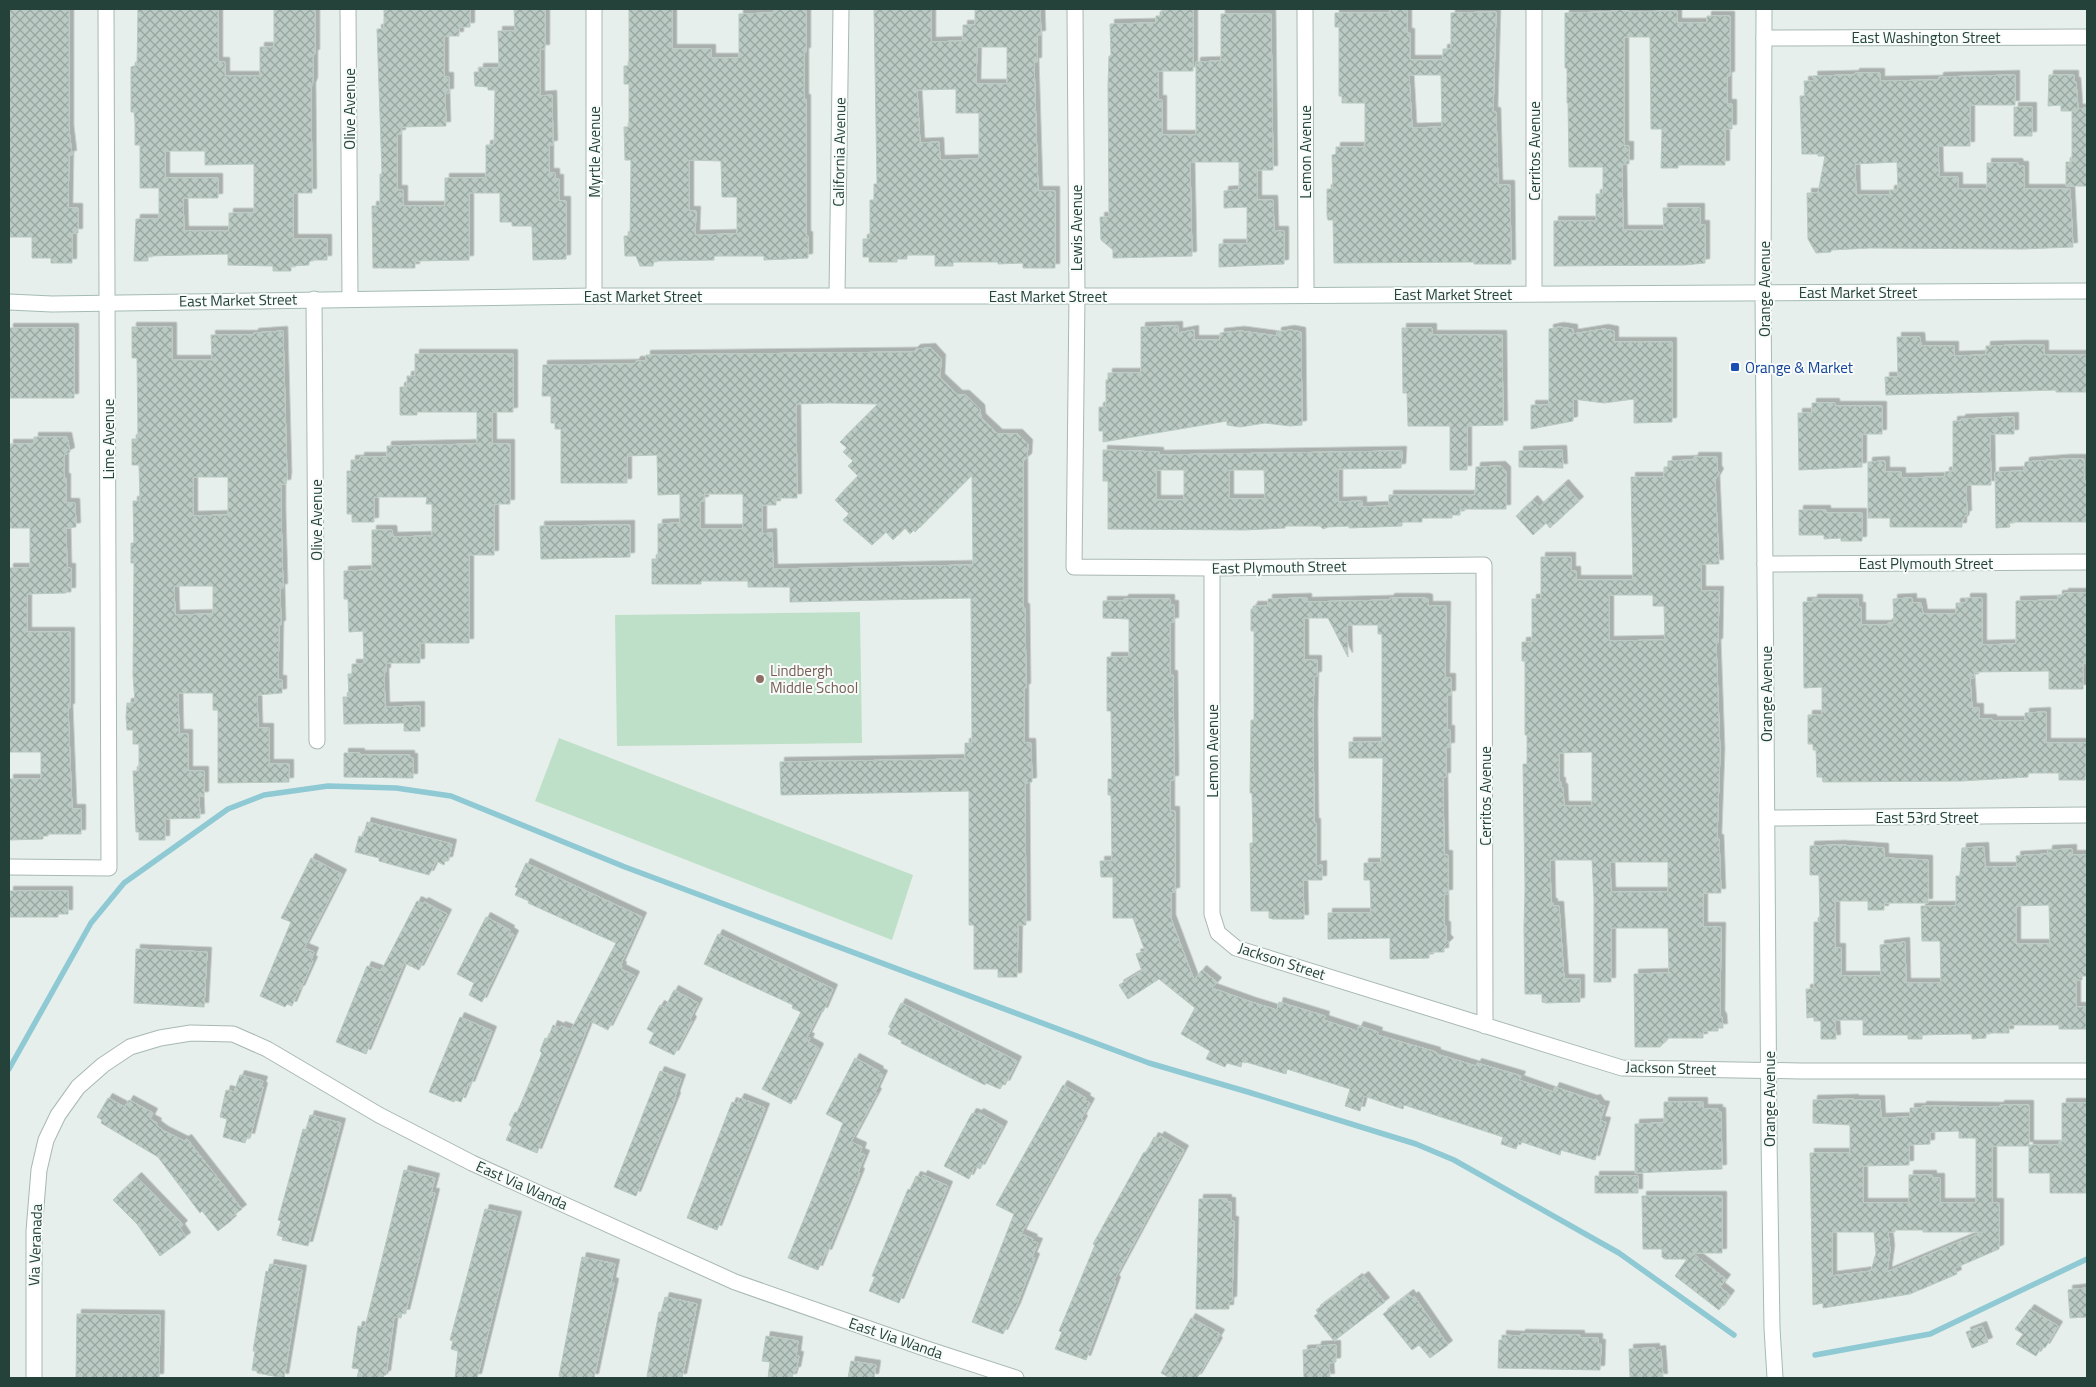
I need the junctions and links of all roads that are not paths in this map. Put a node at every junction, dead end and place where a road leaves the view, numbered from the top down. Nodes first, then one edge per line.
1 (106, 9) edge
2 (348, 9) edge
3 (594, 9) edge
4 (841, 9) edge
5 (1076, 9) edge
6 (1305, 9) edge
7 (1534, 9) edge
8 (1764, 9) edge
9 (2087, 37) edge
10 (1764, 38) junction
11 (2087, 291) edge
12 (1763, 292) junction
13 (1534, 293) junction
14 (837, 295) junction
15 (1077, 295) junction
16 (1306, 295) junction
17 (594, 296) junction
18 (314, 298) junction
19 (350, 298) junction
20 (9, 302) edge
21 (107, 302) junction
22 (2087, 562) edge
23 (1765, 564) junction
24 (1484, 565) joint
25 (1074, 567) joint
26 (1212, 568) junction
27 (317, 740) dead end
28 (2087, 815) edge
29 (1767, 818) junction
30 (9, 867) edge
31 (1218, 934) joint
32 (1485, 1026) junction
33 (1769, 1070) junction
34 (2087, 1072) edge
35 (58, 1115) joint
36 (34, 1378) edge
37 (1016, 1378) edge
38 (1775, 1378) edge

1 - 21 street, Lime Avenue
2 - 19 street, Olive Avenue
3 - 17 street, Myrtle Avenue
4 - 14 street, California Avenue
5 - 15 street, Lewis Avenue
6 - 16 street, Lemon Avenue
7 - 13 street, Cerritos Avenue
8 - 10 street, Orange Avenue
9 - 10 street, East Washington Street
10 - 12 street, Orange Avenue
11 - 12 street, East Market Street
12 - 13 street, East Market Street
12 - 23 street, Orange Avenue
13 - 16 street, East Market Street
14 - 15 street, East Market Street
14 - 17 street, East Market Street
15 - 16 street, East Market Street
15 - 25 street, Lewis Avenue
17 - 19 street, East Market Street
18 - 19 street, East Market Street
18 - 21 street, East Market Street
18 - 27 street, Olive Avenue
20 - 21 street, East Market Street
21 - 30 street, Lime Avenue
22 - 23 street, East Plymouth Street
23 - 29 street, Orange Avenue
24 - 26 street, East Plymouth Street
24 - 32 street, Cerritos Avenue
25 - 26 street, East Plymouth Street
26 - 31 street, Lemon Avenue
28 - 29 street, East 53rd Street
29 - 33 street, Orange Avenue
31 - 32 street, Jackson Street
32 - 33 street, Jackson Street
33 - 34 street, Jackson Street
33 - 38 street, Orange Avenue
35 - 36 street, Via Veranada
35 - 37 street, East Via Wanda

